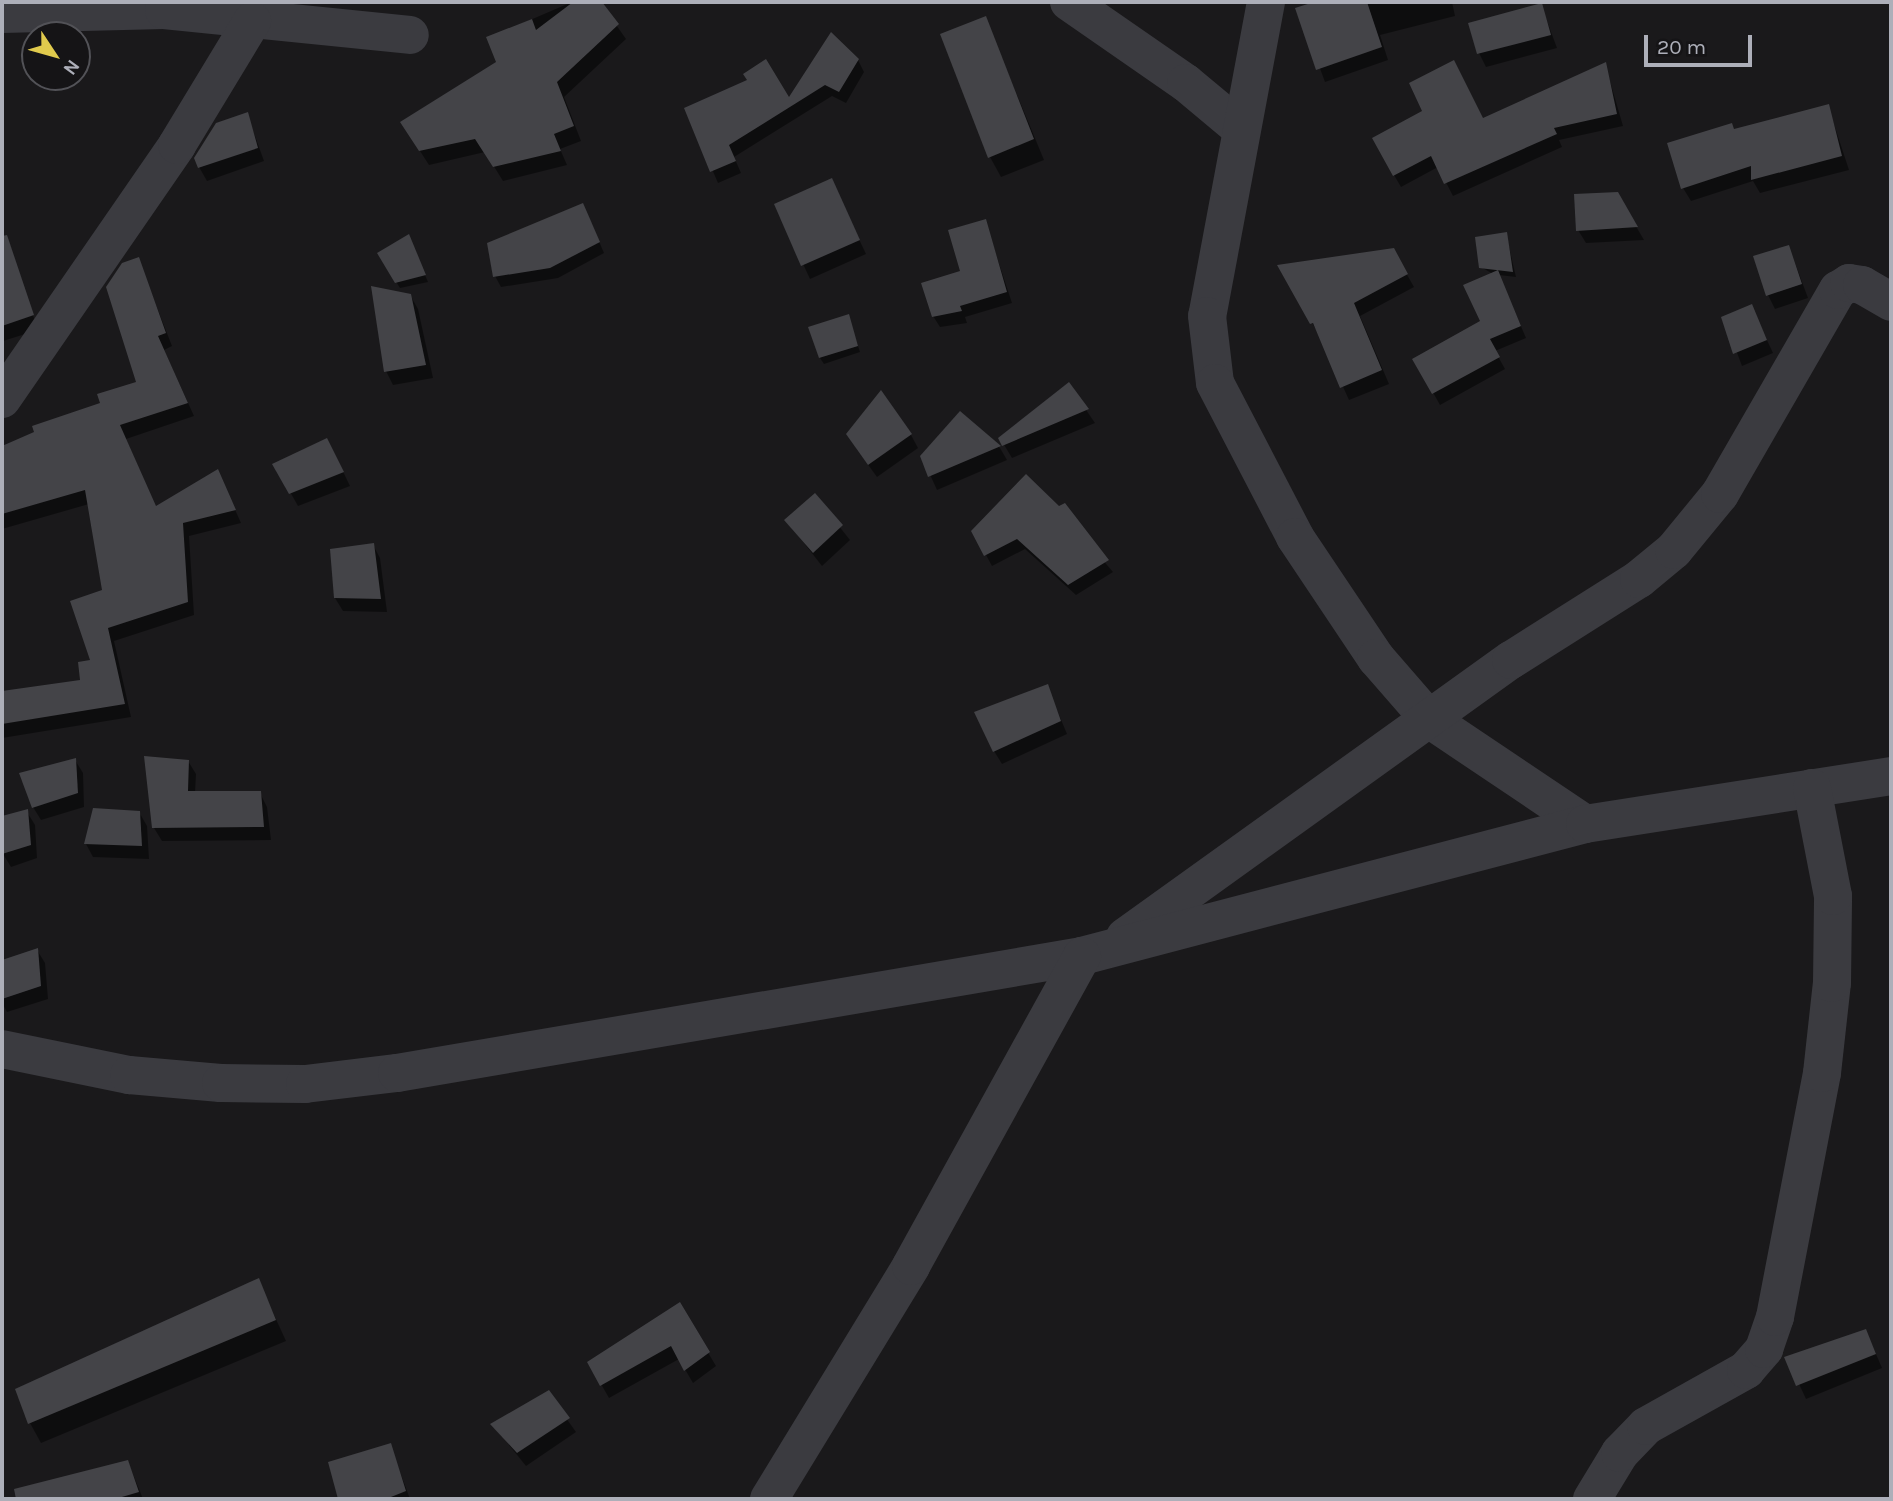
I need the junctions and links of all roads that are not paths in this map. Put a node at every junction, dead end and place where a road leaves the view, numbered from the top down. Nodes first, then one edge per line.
1 (1069, 2) edge
2 (1266, 2) edge
3 (2, 14) edge
4 (252, 21) junction
5 (410, 35) dead end
6 (1240, 128) junction
7 (1891, 302) edge
8 (2, 399) edge
9 (1429, 719) junction
10 (1891, 776) edge
11 (1812, 788) junction
12 (1585, 824) junction
13 (1096, 953) junction
14 (2, 1049) edge
15 (769, 1499) edge
16 (1592, 1499) edge

1 - 6 street
2 - 6 street
3 - 4 street
4 - 5 street
4 - 8 street
6 - 9 street
7 - 9 street
9 - 12 street
9 - 13 street
10 - 11 street
11 - 12 street
11 - 16 street
12 - 13 street
13 - 14 street
13 - 15 street

